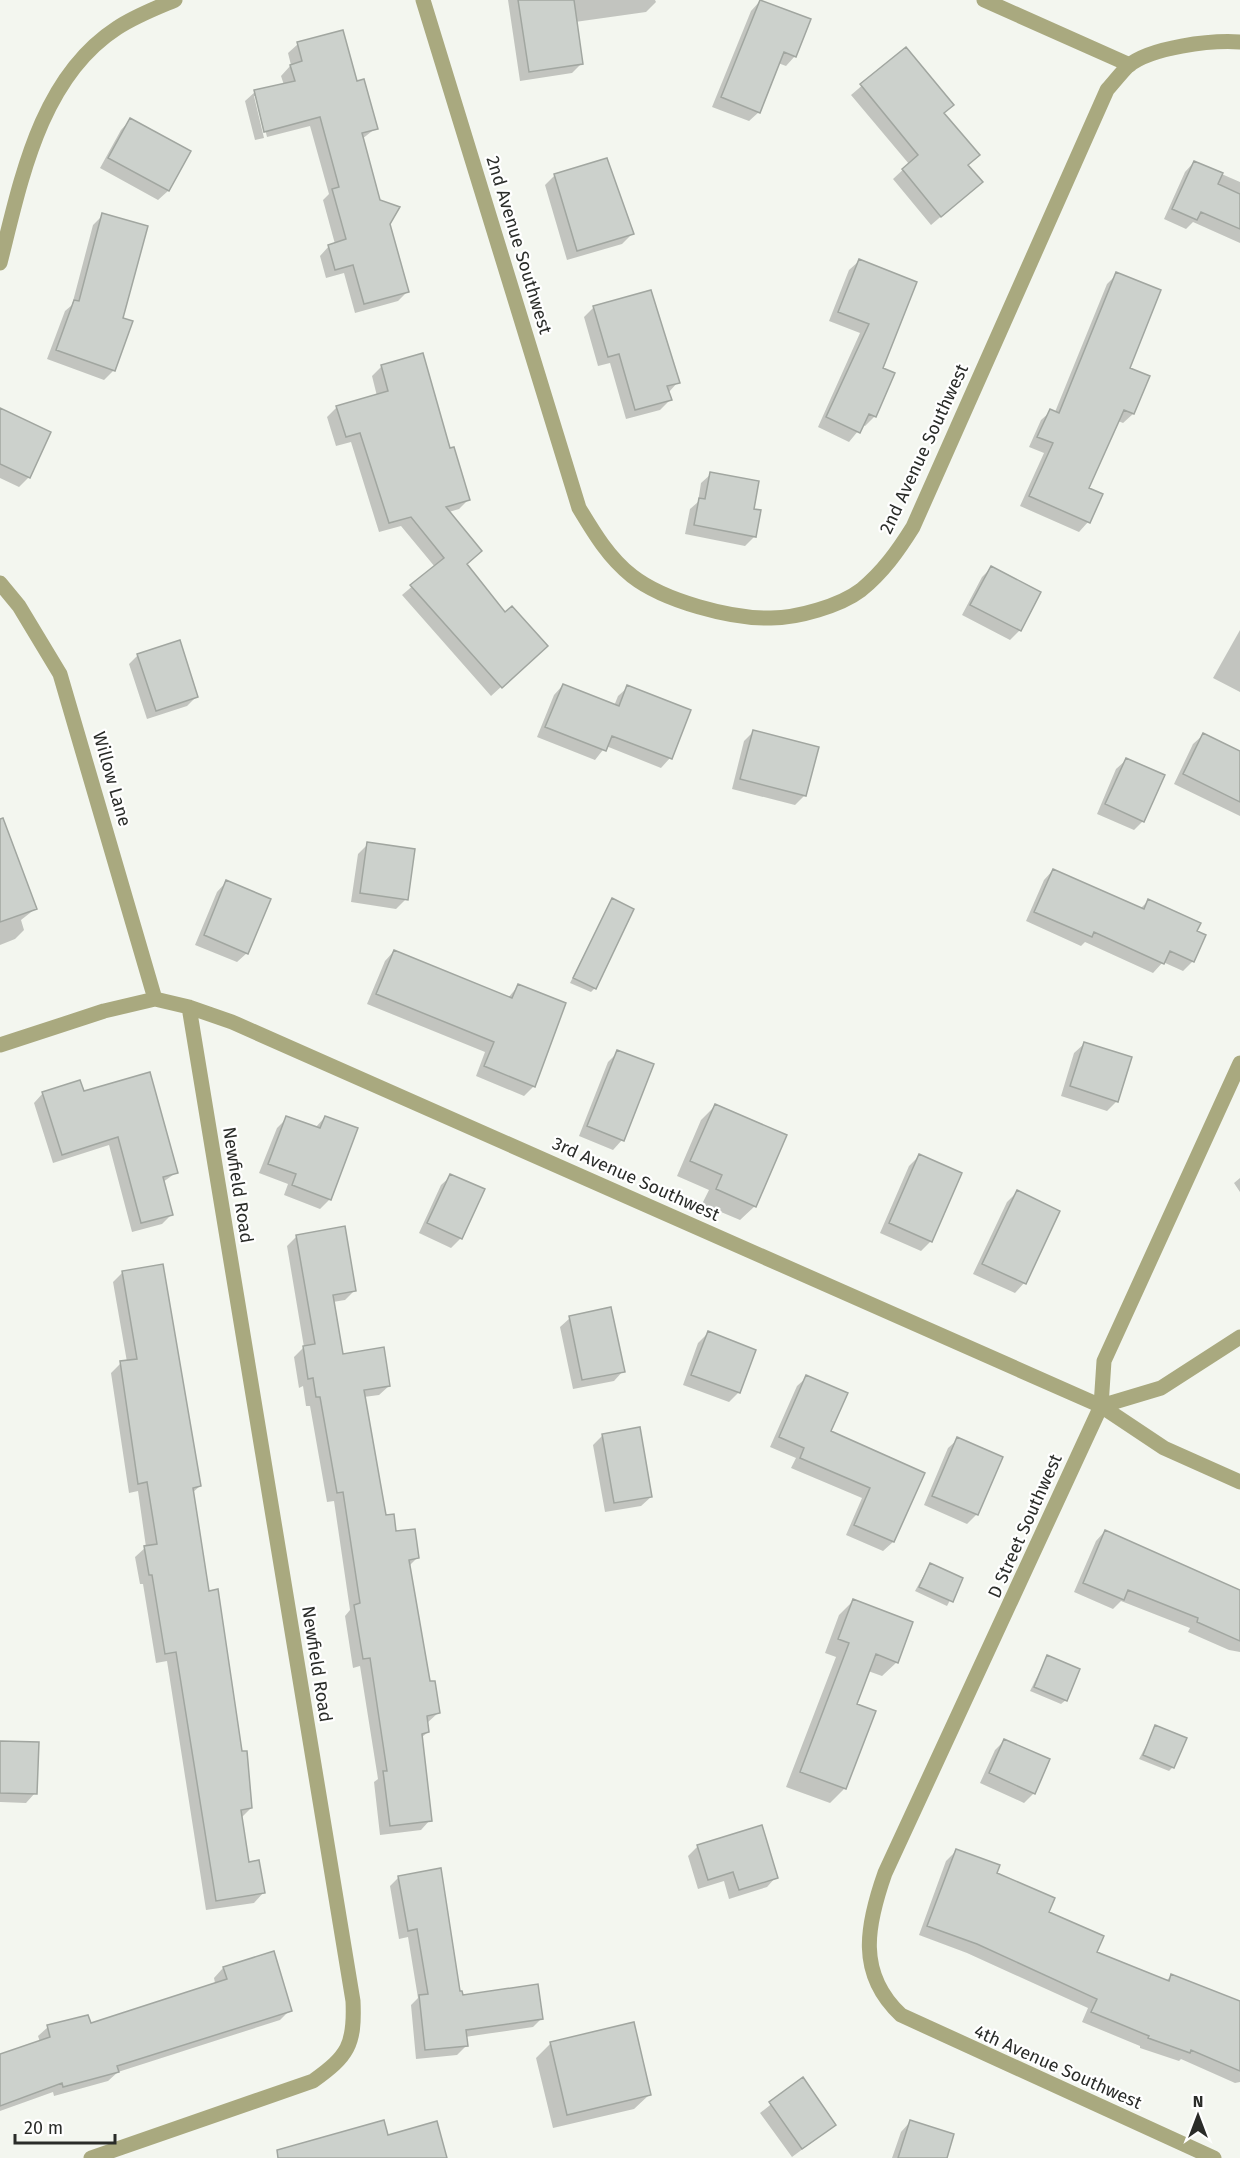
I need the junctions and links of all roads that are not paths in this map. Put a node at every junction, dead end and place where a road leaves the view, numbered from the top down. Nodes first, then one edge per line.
1 (175, 0) edge
2 (423, 0) edge
3 (984, 0) edge
4 (1240, 42) edge
5 (1130, 65) junction
6 (0, 263) edge
7 (0, 583) edge
8 (155, 999) junction
9 (189, 1007) junction
10 (0, 1045) edge
11 (1240, 1063) edge
12 (1240, 1337) edge
13 (1101, 1406) junction
14 (1240, 1482) edge
15 (890, 2005) joint
16 (91, 2158) edge
17 (1214, 2158) edge

1 - 6 street
2 - 5 street, 2nd Avenue Southwest
3 - 5 street
4 - 5 street, 2nd Avenue Southwest
7 - 8 street, Willow Lane
8 - 9 street, 3rd Avenue Southwest
8 - 10 street, 3rd Avenue Southwest
9 - 13 street, 3rd Avenue Southwest
9 - 16 street, Newfield Road
11 - 13 street, D Street Southwest
12 - 13 street
13 - 14 street, 3rd Avenue Southwest
13 - 15 street, D Street Southwest
15 - 17 street, 4th Avenue Southwest

